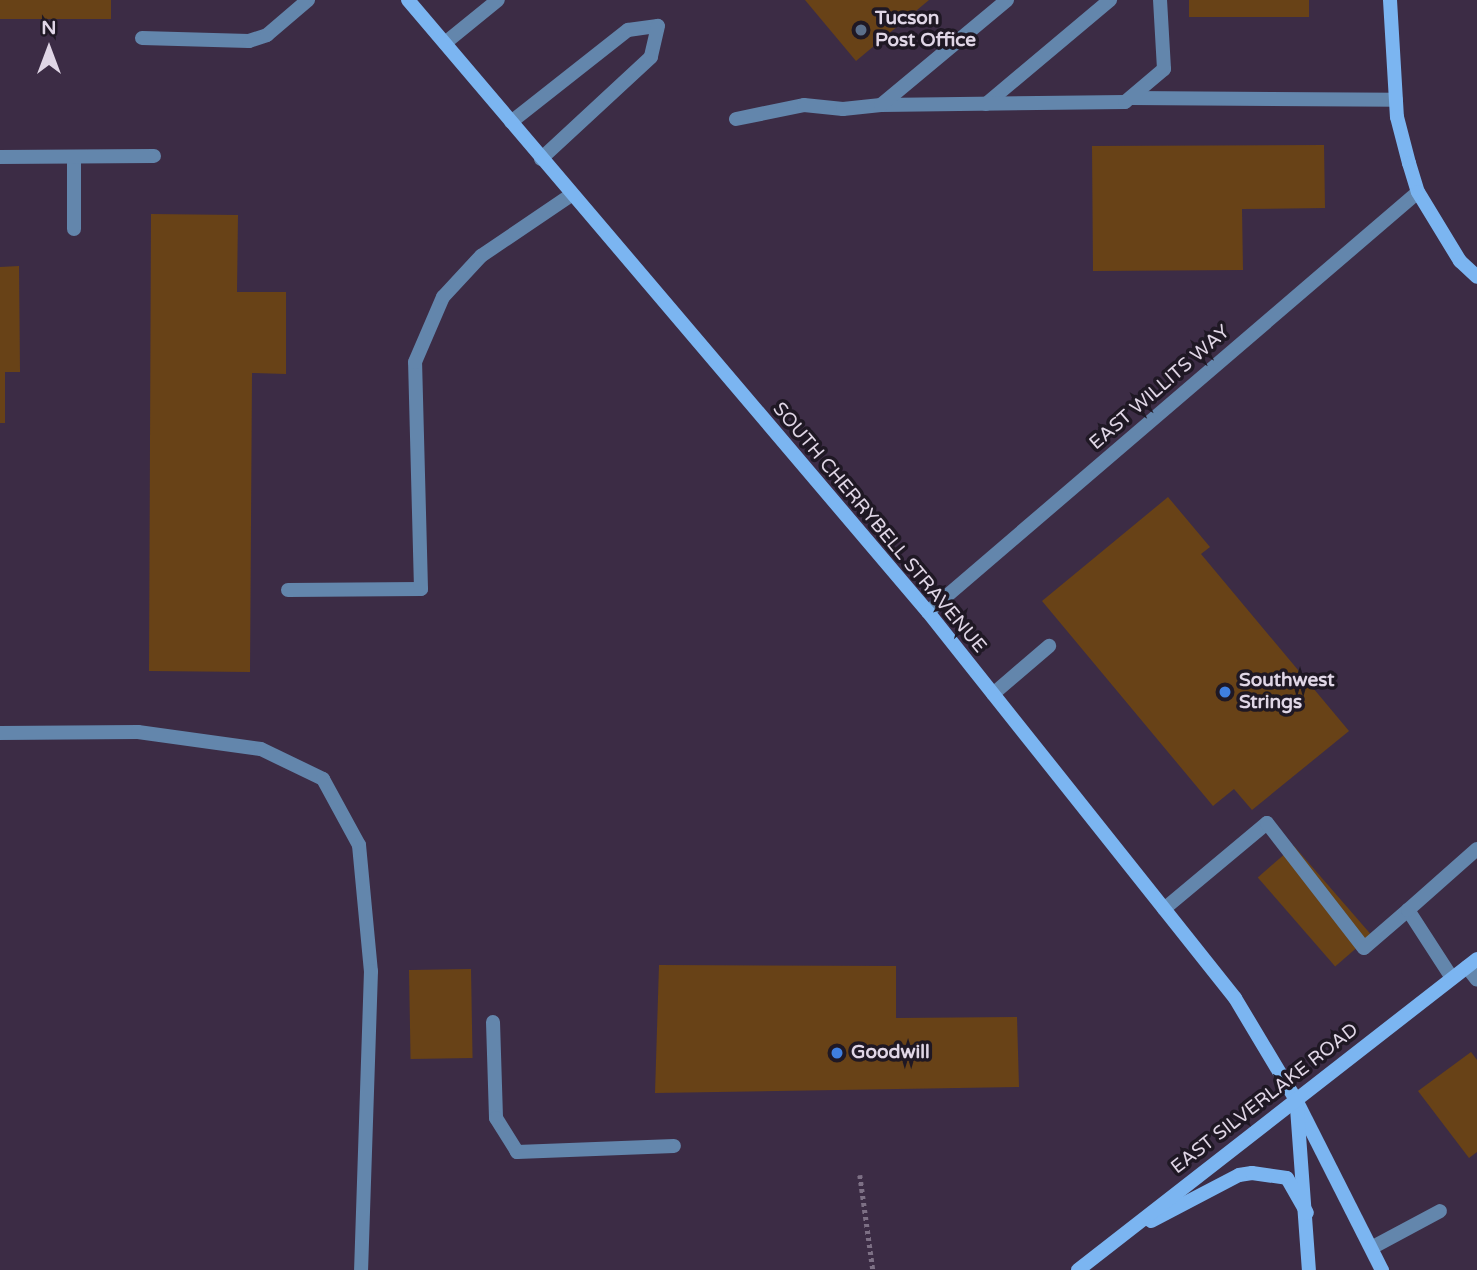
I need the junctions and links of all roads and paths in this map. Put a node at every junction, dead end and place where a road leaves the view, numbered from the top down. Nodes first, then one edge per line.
1 (307, 0) edge
2 (408, 0) edge
3 (498, 0) edge
4 (1007, 0) edge
5 (1110, 0) edge
6 (1160, 0) edge
7 (1390, 0) edge
8 (142, 38) dead end
9 (445, 43) junction
10 (1130, 97) junction
11 (1395, 100) junction
12 (986, 104) junction
13 (881, 105) junction
14 (736, 119) dead end
15 (511, 122) junction
16 (154, 156) dead end
17 (0, 157) edge
18 (74, 157) junction
19 (541, 159) junction
20 (1418, 192) junction
21 (571, 195) junction
22 (74, 229) dead end
23 (1477, 277) edge
24 (288, 590) dead end
25 (928, 612) junction
26 (1049, 646) dead end
27 (993, 694) junction
28 (0, 733) edge
29 (1477, 849) edge
30 (1164, 909) junction
31 (1408, 910) junction
32 (1472, 963) edge
33 (1452, 978) junction
34 (1477, 980) edge
35 (493, 1021) dead end
36 (1296, 1100) junction
37 (674, 1146) dead end
38 (860, 1175) dead end
39 (1440, 1211) dead end
40 (1307, 1213) junction
41 (1124, 1234) junction
42 (1373, 1247) junction
43 (361, 1270) edge
44 (873, 1270) edge
45 (1078, 1270) edge
46 (1309, 1270) edge
47 (1382, 1270) edge

1 - 8 street
2 - 9 street, SOUTH CHERRYBELL STRAVENUE
3 - 9 street
4 - 13 street
5 - 12 street
6 - 10 street
7 - 11 street
9 - 15 street, SOUTH CHERRYBELL STRAVENUE
10 - 11 street
10 - 12 street
11 - 20 street
12 - 13 street
13 - 14 street
15 - 19 street, SOUTH CHERRYBELL STRAVENUE
15 - 19 street
16 - 18 street
17 - 18 street
18 - 22 street
19 - 21 street, SOUTH CHERRYBELL STRAVENUE
20 - 23 street
20 - 25 street, EAST WILLITS WAY
21 - 24 street
21 - 25 street, SOUTH CHERRYBELL STRAVENUE
25 - 27 street, SOUTH CHERRYBELL STRAVENUE
26 - 27 street
27 - 30 street, SOUTH CHERRYBELL STRAVENUE
28 - 43 street
29 - 31 street
30 - 31 street
30 - 36 street, SOUTH CHERRYBELL STRAVENUE
31 - 33 street
32 - 33 street, EAST SILVERLAKE ROAD
32 - 34 street
33 - 36 street, EAST SILVERLAKE ROAD
35 - 37 street
36 - 40 street
36 - 41 street, EAST SILVERLAKE ROAD
36 - 42 street, SOUTH CHERRYBELL STRAVENUE
38 - 44 path
39 - 42 street
40 - 41 street
40 - 46 street
41 - 45 street, EAST SILVERLAKE ROAD
42 - 47 street, SOUTH CHERRYBELL STRAVENUE

